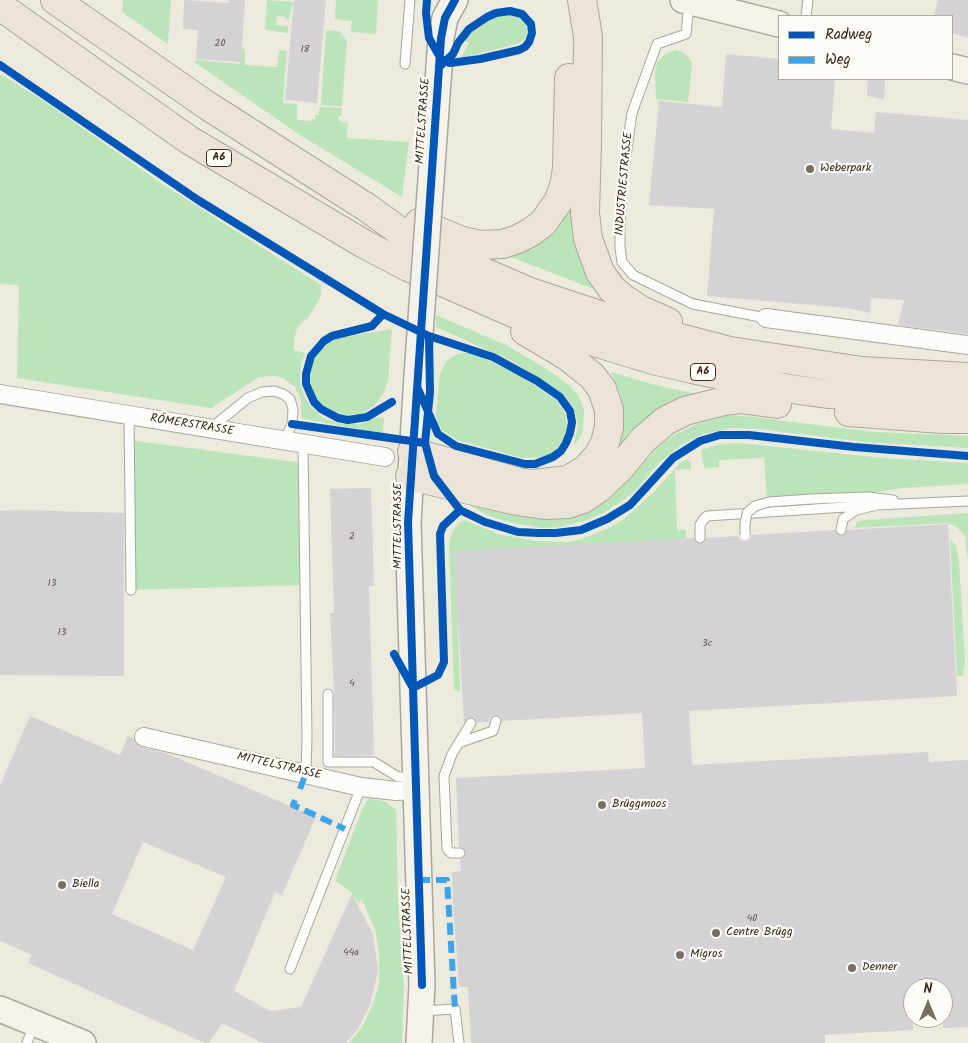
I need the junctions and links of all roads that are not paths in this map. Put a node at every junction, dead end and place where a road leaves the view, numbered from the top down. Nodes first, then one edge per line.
1 (55, 0) edge
2 (410, 0) edge
3 (455, 0) edge
4 (577, 0) edge
5 (582, 0) edge
6 (808, 0) edge
7 (686, 1) edge
8 (0, 6) edge
9 (806, 15) edge
10 (778, 24) edge
11 (405, 64) dead end
12 (953, 67) edge
13 (968, 71) edge
14 (366, 207) junction
15 (451, 287) junction
16 (766, 318) joint
17 (968, 345) edge
18 (730, 351) junction
19 (968, 377) edge
20 (0, 394) edge
21 (968, 398) edge
22 (129, 415) junction
23 (968, 419) edge
24 (210, 429) junction
25 (284, 441) junction
26 (302, 444) junction
27 (385, 457) dead end
28 (411, 464) junction
29 (499, 485) junction
30 (968, 501) edge
31 (921, 503) junction
32 (877, 505) junction
33 (841, 530) dead end
34 (745, 536) dead end
35 (700, 538) dead end
36 (131, 590) dead end
37 (328, 694) dead end
38 (496, 721) dead end
39 (471, 723) dead end
40 (144, 736) dead end
41 (461, 742) junction
42 (306, 773) junction
43 (416, 783) junction
44 (361, 787) junction
45 (460, 853) dead end
46 (290, 969) dead end
47 (0, 1009) edge
48 (421, 1011) junction
49 (31, 1033) edge
50 (83, 1043) edge
51 (419, 1043) edge
52 (459, 1043) edge

1 - 14 highway, A6
2 - 11 lane
3 - 28 main road, MITTELSTRASSE, bridge
4 - 14 highway
5 - 18 highway
6 - 9 lane
7 - 10 main road, INDUSTRIESTRASSE
7 - 16 lane, INDUSTRIESTRASSE
8 - 15 highway, A6
12 - 13 main road
14 - 18 highway, A6
15 - 21 highway, A6
15 - 29 highway
16 - 17 street
18 - 19 highway, A6
20 - 22 street, RÖMERSTRASSE
22 - 24 street, RÖMERSTRASSE
22 - 36 lane
23 - 29 highway
24 - 25 street, RÖMERSTRASSE
24 - 25 lane
25 - 26 street, RÖMERSTRASSE
26 - 27 street, RÖMERSTRASSE
26 - 42 lane
28 - 29 highway
28 - 43 main road, MITTELSTRASSE
30 - 31 lane
31 - 32 lane
31 - 34 lane, bridge
32 - 33 lane
32 - 35 lane
37 - 43 lane
38 - 41 lane
39 - 41 lane
40 - 42 street, MITTELSTRASSE
41 - 45 lane
42 - 44 street, MITTELSTRASSE
43 - 44 street, MITTELSTRASSE
43 - 48 main road, MITTELSTRASSE
44 - 46 lane
47 - 49 main road
48 - 51 main road, MITTELSTRASSE
48 - 52 lane
49 - 50 main road

